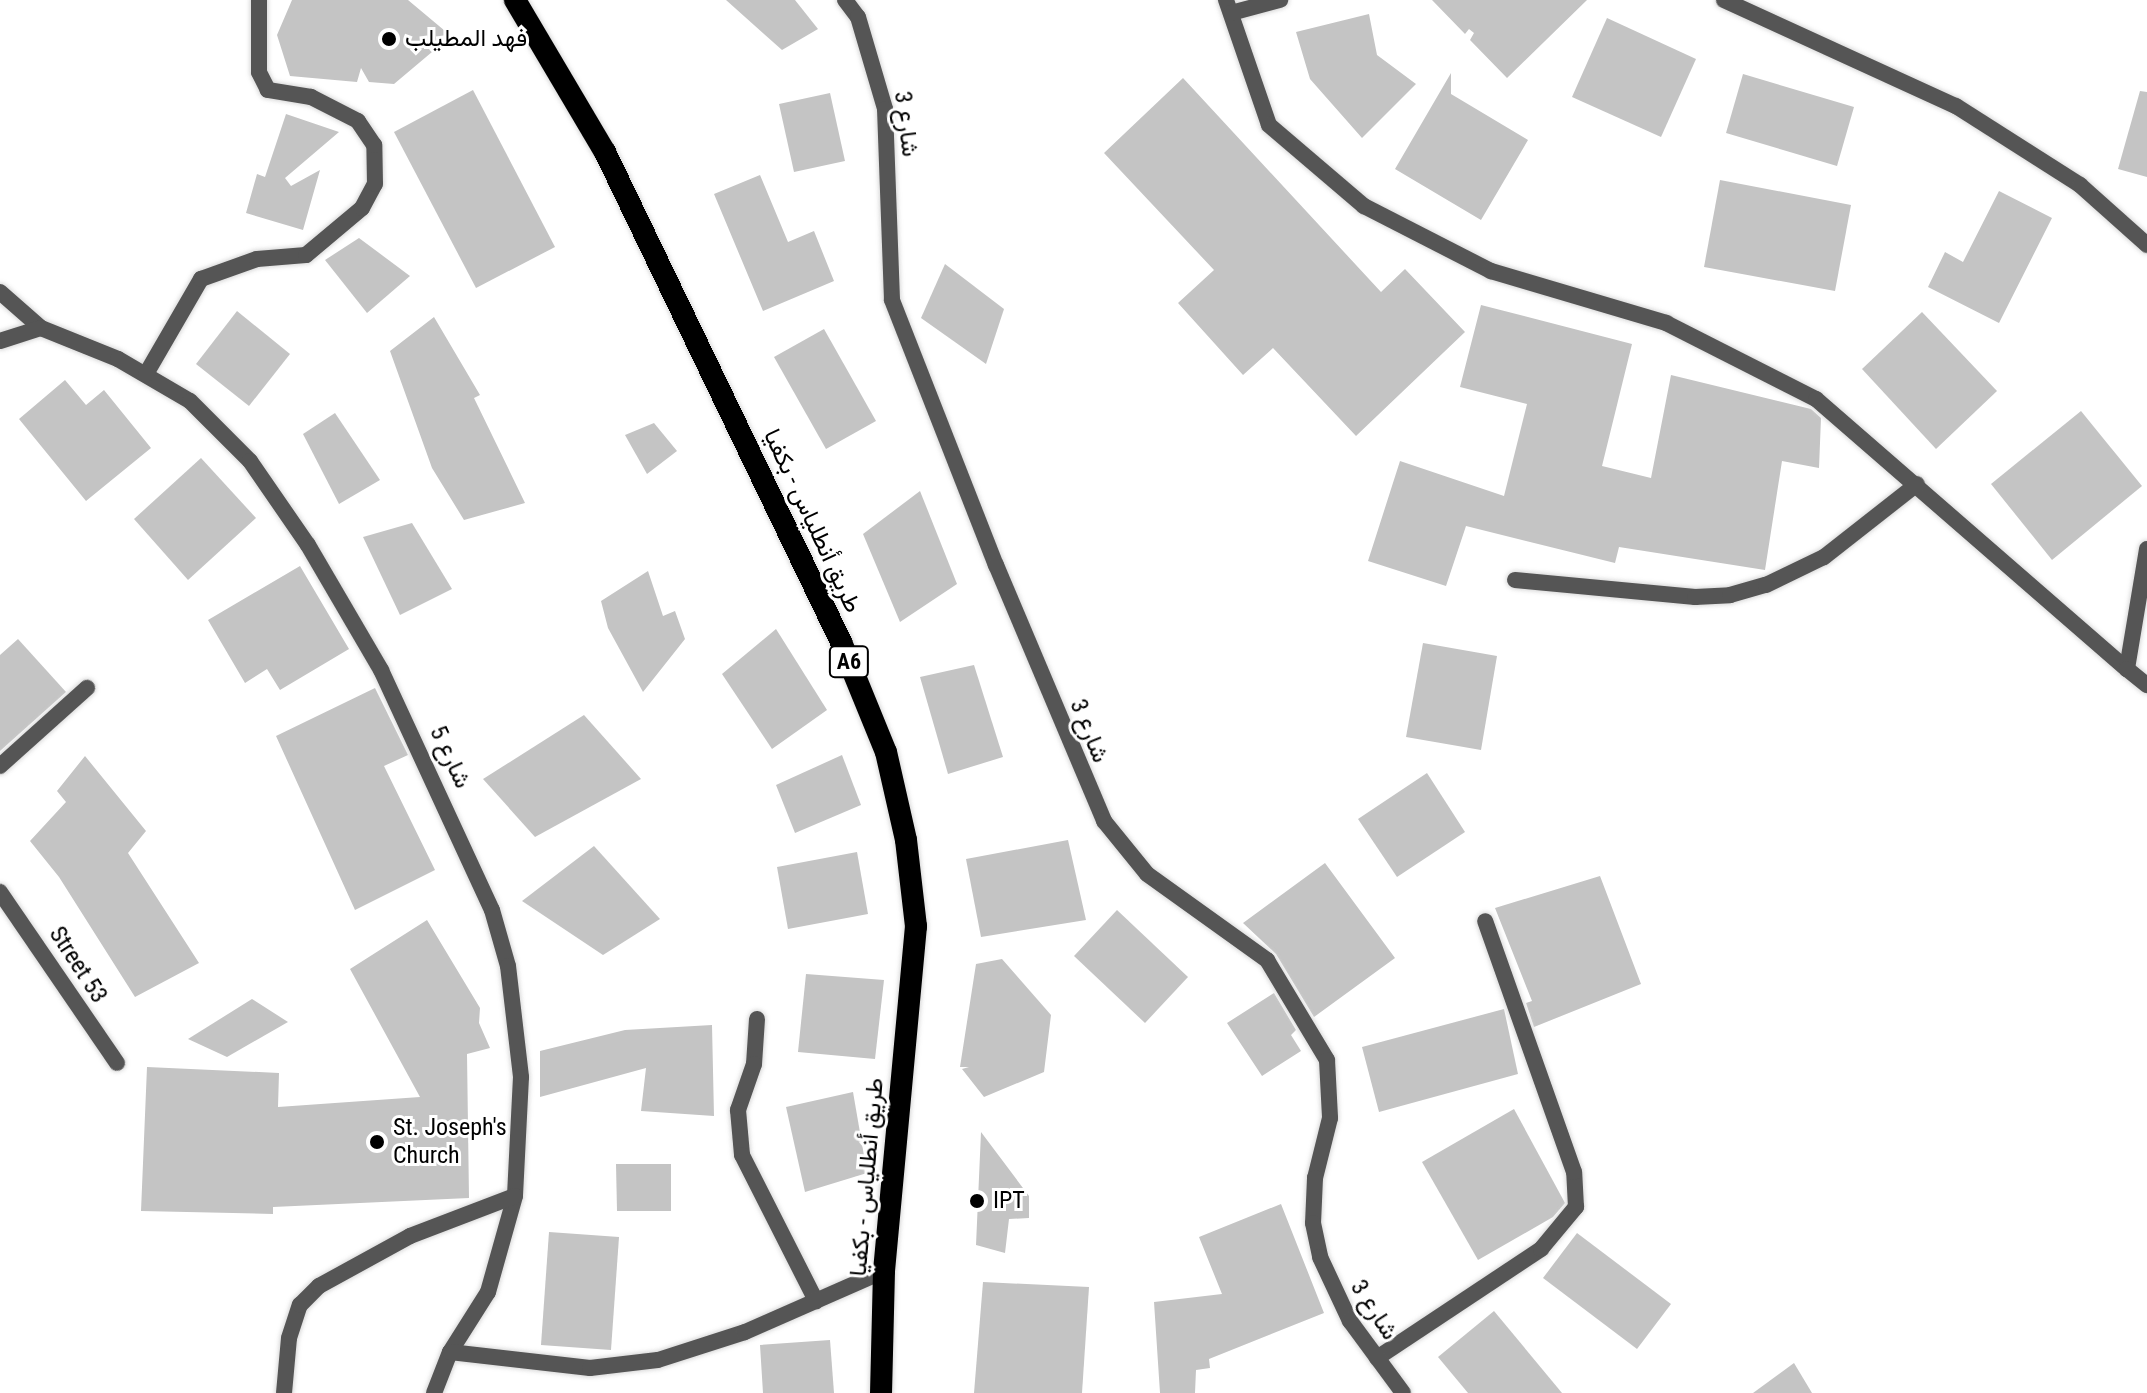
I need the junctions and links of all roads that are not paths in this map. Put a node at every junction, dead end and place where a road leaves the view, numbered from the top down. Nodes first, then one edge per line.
1 (259, 0) edge
2 (515, 0) edge
3 (845, 0) edge
4 (1280, 0) edge
5 (1724, 0) edge
6 (1229, 6) edge
7 (2147, 245) edge
8 (0, 292) edge
9 (41, 328) junction
10 (0, 341) edge
11 (146, 374) junction
12 (1917, 484) junction
13 (2147, 549) edge
14 (1515, 580) dead end
15 (2127, 669) junction
16 (2147, 685) edge
17 (87, 688) dead end
18 (0, 766) edge
19 (0, 892) edge
20 (1485, 921) dead end
21 (757, 1019) dead end
22 (117, 1063) dead end
23 (515, 1196) junction
24 (884, 1271) junction
25 (816, 1301) junction
26 (450, 1352) junction
27 (1377, 1358) junction
28 (284, 1393) edge
29 (434, 1393) edge
30 (881, 1393) edge
31 (1403, 1393) edge

1 - 11 street
2 - 24 highway, طريق أنطلياس - بكفيا / A6
3 - 27 street, شارع 3
4 - 6 street
5 - 7 street
6 - 12 street
8 - 9 street, شارع 5
9 - 10 street
9 - 11 street, شارع 5
11 - 23 street, شارع 5
12 - 14 street
12 - 15 street
13 - 15 street
15 - 16 street
17 - 18 street
19 - 22 street, Street 53
20 - 27 street
21 - 25 street
23 - 26 street, شارع 5
23 - 28 street
24 - 25 street
24 - 30 highway, طريق أنطلياس - بكفيا / A6
25 - 26 street
26 - 29 street, شارع 5
27 - 31 street, شارع 3

